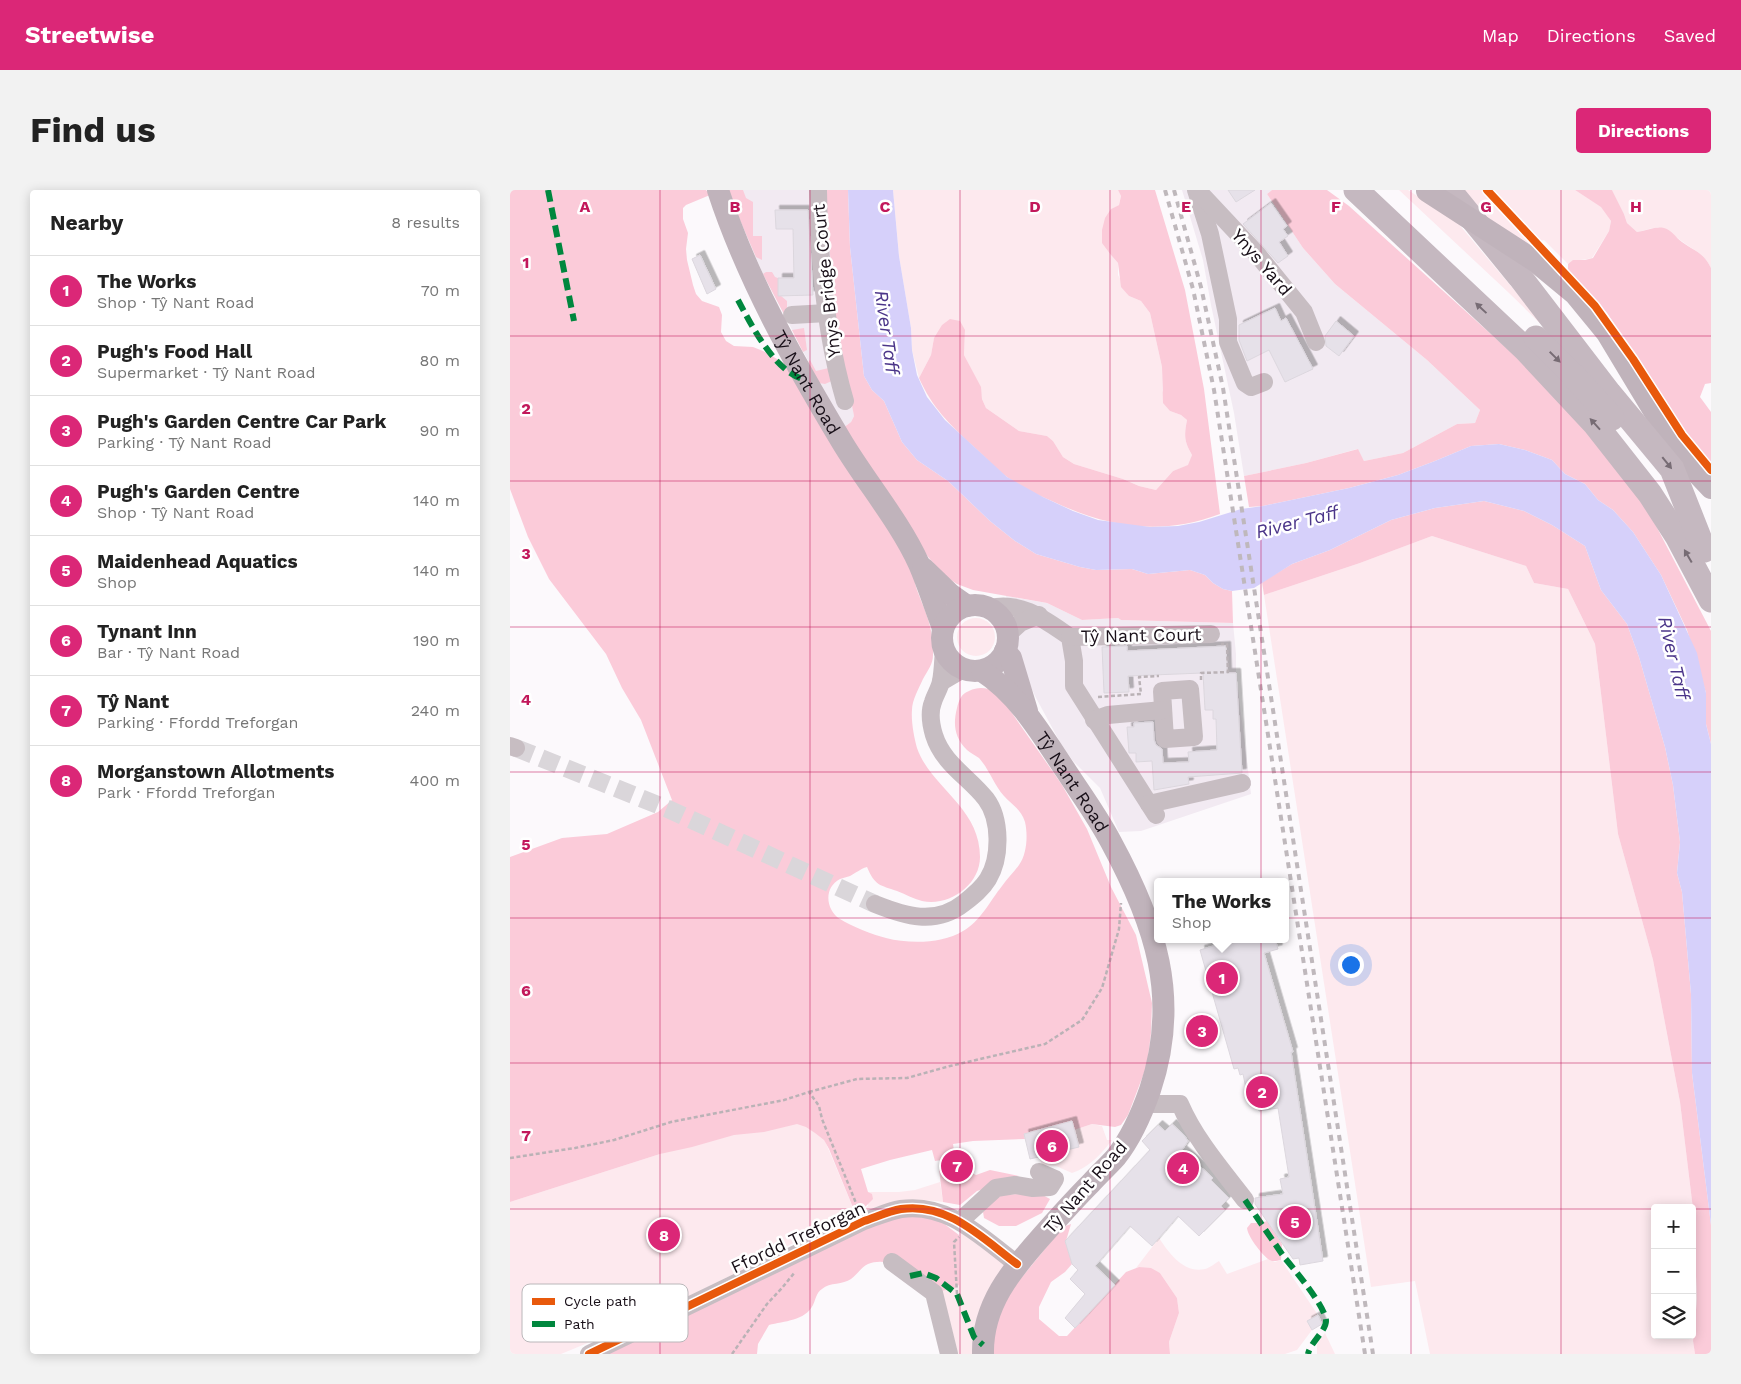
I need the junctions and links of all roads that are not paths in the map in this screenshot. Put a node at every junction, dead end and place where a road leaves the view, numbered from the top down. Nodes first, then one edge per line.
1 (718, 190) edge
2 (818, 190) edge
3 (1196, 190) edge
4 (1345, 190) edge
5 (1356, 190) edge
6 (1434, 190) edge
7 (1380, 201) edge
8 (827, 313) junction
9 (792, 315) dead end
10 (1316, 342) dead end
11 (1264, 382) dead end
12 (844, 401) dead end
13 (1711, 488) edge
14 (1707, 557) edge
15 (919, 564) junction
16 (1711, 600) edge
17 (967, 606) junction
18 (990, 608) junction
19 (1039, 615) junction
20 (1070, 637) junction
21 (1214, 637) road end
22 (943, 639) junction
23 (1007, 643) junction
24 (973, 670) junction
25 (941, 682) junction
26 (1163, 710) dead end
27 (1028, 714) junction
28 (1094, 720) junction
29 (1242, 783) dead end
30 (875, 904) tunnel mouth
31 (1154, 939) edge
32 (1155, 943) edge
33 (1145, 1104) junction
34 (1039, 1172) dead end
35 (1245, 1200) dead end
36 (964, 1224) junction
37 (892, 1262) dead end
38 (1017, 1264) junction
39 (688, 1306) edge
40 (614, 1342) edge
41 (589, 1354) edge
42 (949, 1354) edge
43 (983, 1354) edge

1 - 15 main road, Tŷ Nant Road
2 - 8 street, Ynys Bridge Court
3 - 10 street, Ynys Yard
3 - 11 street, Ynys Yard
4 - 7 highway
5 - 7 highway
6 - 13 main road, bridge
6 -> 14 highway
7 -> 14 highway
16 -> 7 highway
8 - 9 street
8 - 12 street, Ynys Bridge Court
15 - 17 main road, Tŷ Nant Road
15 - 22 main road, Tŷ Nant Road
17 - 18 main road
17 - 22 main road
18 - 19 street, Tŷ Nant Court
18 - 23 main road, Tŷ Nant Road
19 - 20 street, Tŷ Nant Court
19 - 23 street
20 - 21 street, Tŷ Nant Court
20 - 28 street, Tŷ Nant Court
22 - 24 main road, Tŷ Nant Road
22 - 25 street
23 - 24 main road
23 - 27 main road, Tŷ Nant Road
24 - 25 street
24 - 27 main road, Tŷ Nant Road
25 - 30 street
26 - 28 street
27 - 31 main road, Tŷ Nant Road
28 - 29 street, Tŷ Nant Court
32 - 33 main road, Tŷ Nant Road
33 - 35 street
33 - 38 main road, Tŷ Nant Road
34 - 36 street
36 - 38 street, Ffordd Treforgan
36 - 39 street, Ffordd Treforgan
37 - 42 street
38 - 43 main road, Tŷ Nant Road
40 - 41 street, Ffordd Treforgan

